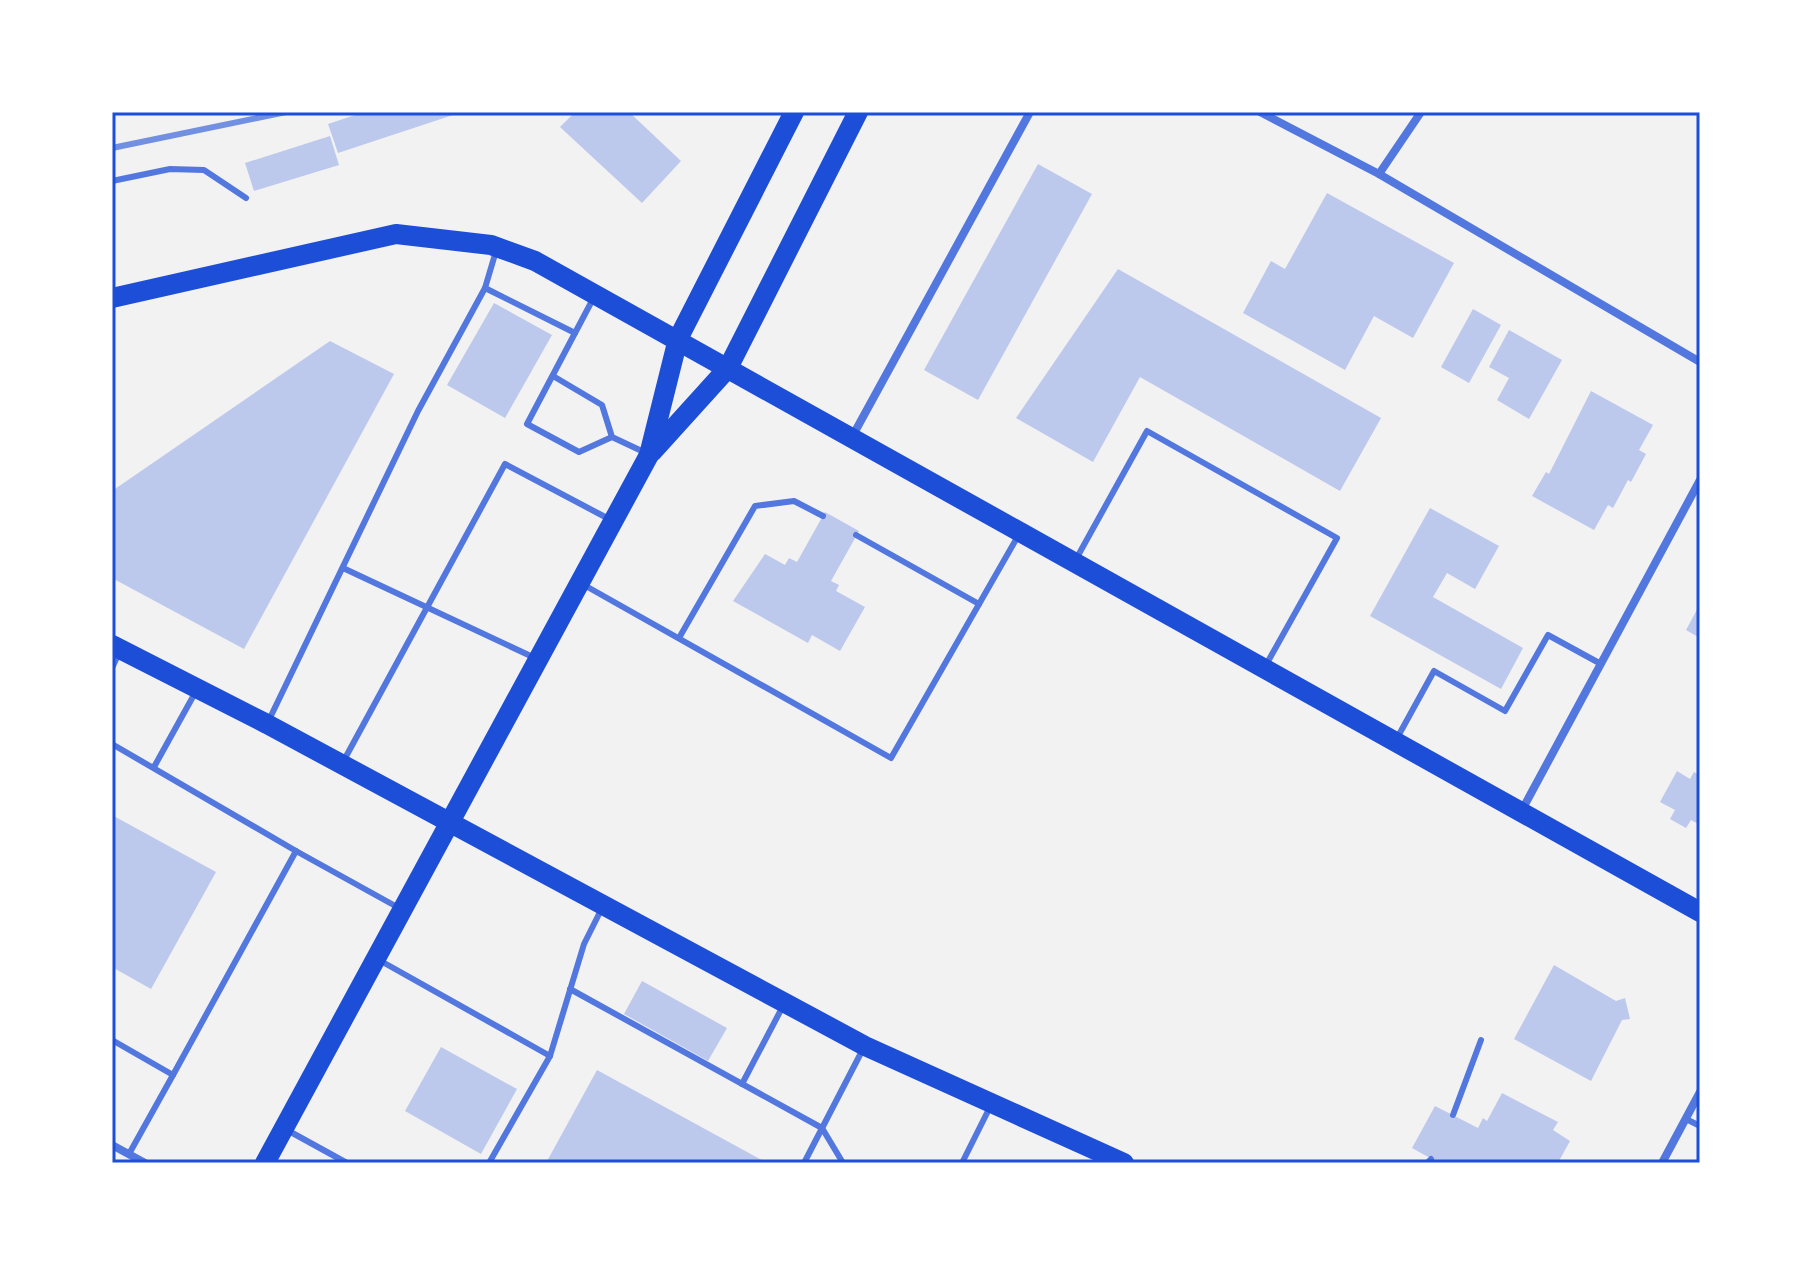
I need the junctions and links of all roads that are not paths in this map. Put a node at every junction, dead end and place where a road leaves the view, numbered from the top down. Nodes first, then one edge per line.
1 (794, 112) edge
2 (858, 112) edge
3 (1030, 112) edge
4 (1260, 112) edge
5 (1421, 112) edge
6 (1379, 174) junction
7 (112, 181) edge
8 (246, 198) dead end
9 (497, 247) junction
10 (485, 288) junction
11 (595, 294) junction
12 (112, 298) edge
13 (575, 333) junction
14 (678, 339) junction
15 (1700, 362) edge
16 (728, 368) junction
17 (553, 376) junction
18 (612, 437) junction
19 (851, 439) junction
20 (649, 455) junction
21 (1700, 480) edge
22 (823, 516) dead end
23 (613, 521) junction
24 (1019, 532) junction
25 (856, 535) dead end
26 (1074, 562) junction
27 (343, 568) junction
28 (579, 582) junction
29 (979, 604) junction
30 (428, 606) junction
31 (679, 638) junction
32 (115, 654) edge
33 (538, 660) junction
34 (1601, 664) junction
35 (1264, 668) junction
36 (196, 689) junction
37 (267, 724) junction
38 (1396, 741) junction
39 (112, 744) edge
40 (341, 766) junction
41 (154, 767) junction
42 (1522, 810) junction
43 (450, 823) junction
44 (296, 851) junction
45 (604, 906) junction
46 (402, 910) junction
47 (1700, 912) edge
48 (376, 959) junction
49 (570, 989) junction
50 (785, 1003) junction
51 (112, 1040) edge
52 (1481, 1040) dead end
53 (865, 1046) junction
54 (550, 1056) junction
55 (173, 1075) junction
56 (742, 1084) junction
57 (1700, 1092) edge
58 (992, 1104) junction
59 (1453, 1115) dead end
60 (1686, 1119) junction
61 (1700, 1126) edge
62 (283, 1128) junction
63 (822, 1128) junction
64 (112, 1145) edge
65 (129, 1154) junction
66 (145, 1163) edge
67 (265, 1163) edge
68 (347, 1163) edge
69 (489, 1163) edge
70 (804, 1163) edge
71 (843, 1163) edge
72 (962, 1163) edge
73 (1124, 1163) edge
74 (1662, 1163) edge

1 - 14 main road
2 - 16 main road
3 - 19 street
4 - 6 street
5 - 6 street
6 - 15 street
7 - 8 lane
9 - 10 lane
9 - 11 main road
9 - 12 main road
10 - 13 lane
10 - 27 lane
11 - 13 lane
11 - 14 main road
13 - 17 lane
14 - 16 main road
14 - 20 main road
16 - 19 main road
16 - 20 main road
17 - 18 lane
17 - 18 lane
18 - 20 lane
19 - 24 main road
20 - 23 main road
21 - 34 street
22 - 31 lane
23 - 28 main road
23 - 30 lane
24 - 26 main road
24 - 29 lane
25 - 29 lane
26 - 35 main road
26 - 35 lane
27 - 30 lane
27 - 37 lane
28 - 31 lane
28 - 33 main road
29 - 31 lane
30 - 33 lane
30 - 40 lane
32 - 36 main road
33 - 43 main road
34 - 38 lane
34 - 42 street
35 - 38 main road
36 - 37 main road
36 - 41 lane
37 - 40 main road
38 - 42 main road
39 - 41 lane
40 - 43 main road
41 - 44 lane
42 - 47 main road
43 - 45 main road
43 - 46 main road
44 - 46 lane
44 - 55 lane
45 - 49 lane
45 - 50 main road
46 - 48 main road
48 - 54 lane
48 - 62 main road
49 - 54 lane
49 - 56 lane
50 - 53 main road
50 - 56 lane
51 - 55 lane
52 - 59 lane
53 - 58 main road
53 - 63 lane
54 - 69 lane
55 - 65 lane
56 - 63 lane
57 - 60 street
58 - 72 lane
58 - 73 main road
60 - 61 lane
60 - 74 street
62 - 67 main road
62 - 68 lane
63 - 70 lane
63 - 71 lane
64 - 65 street
65 - 66 street

